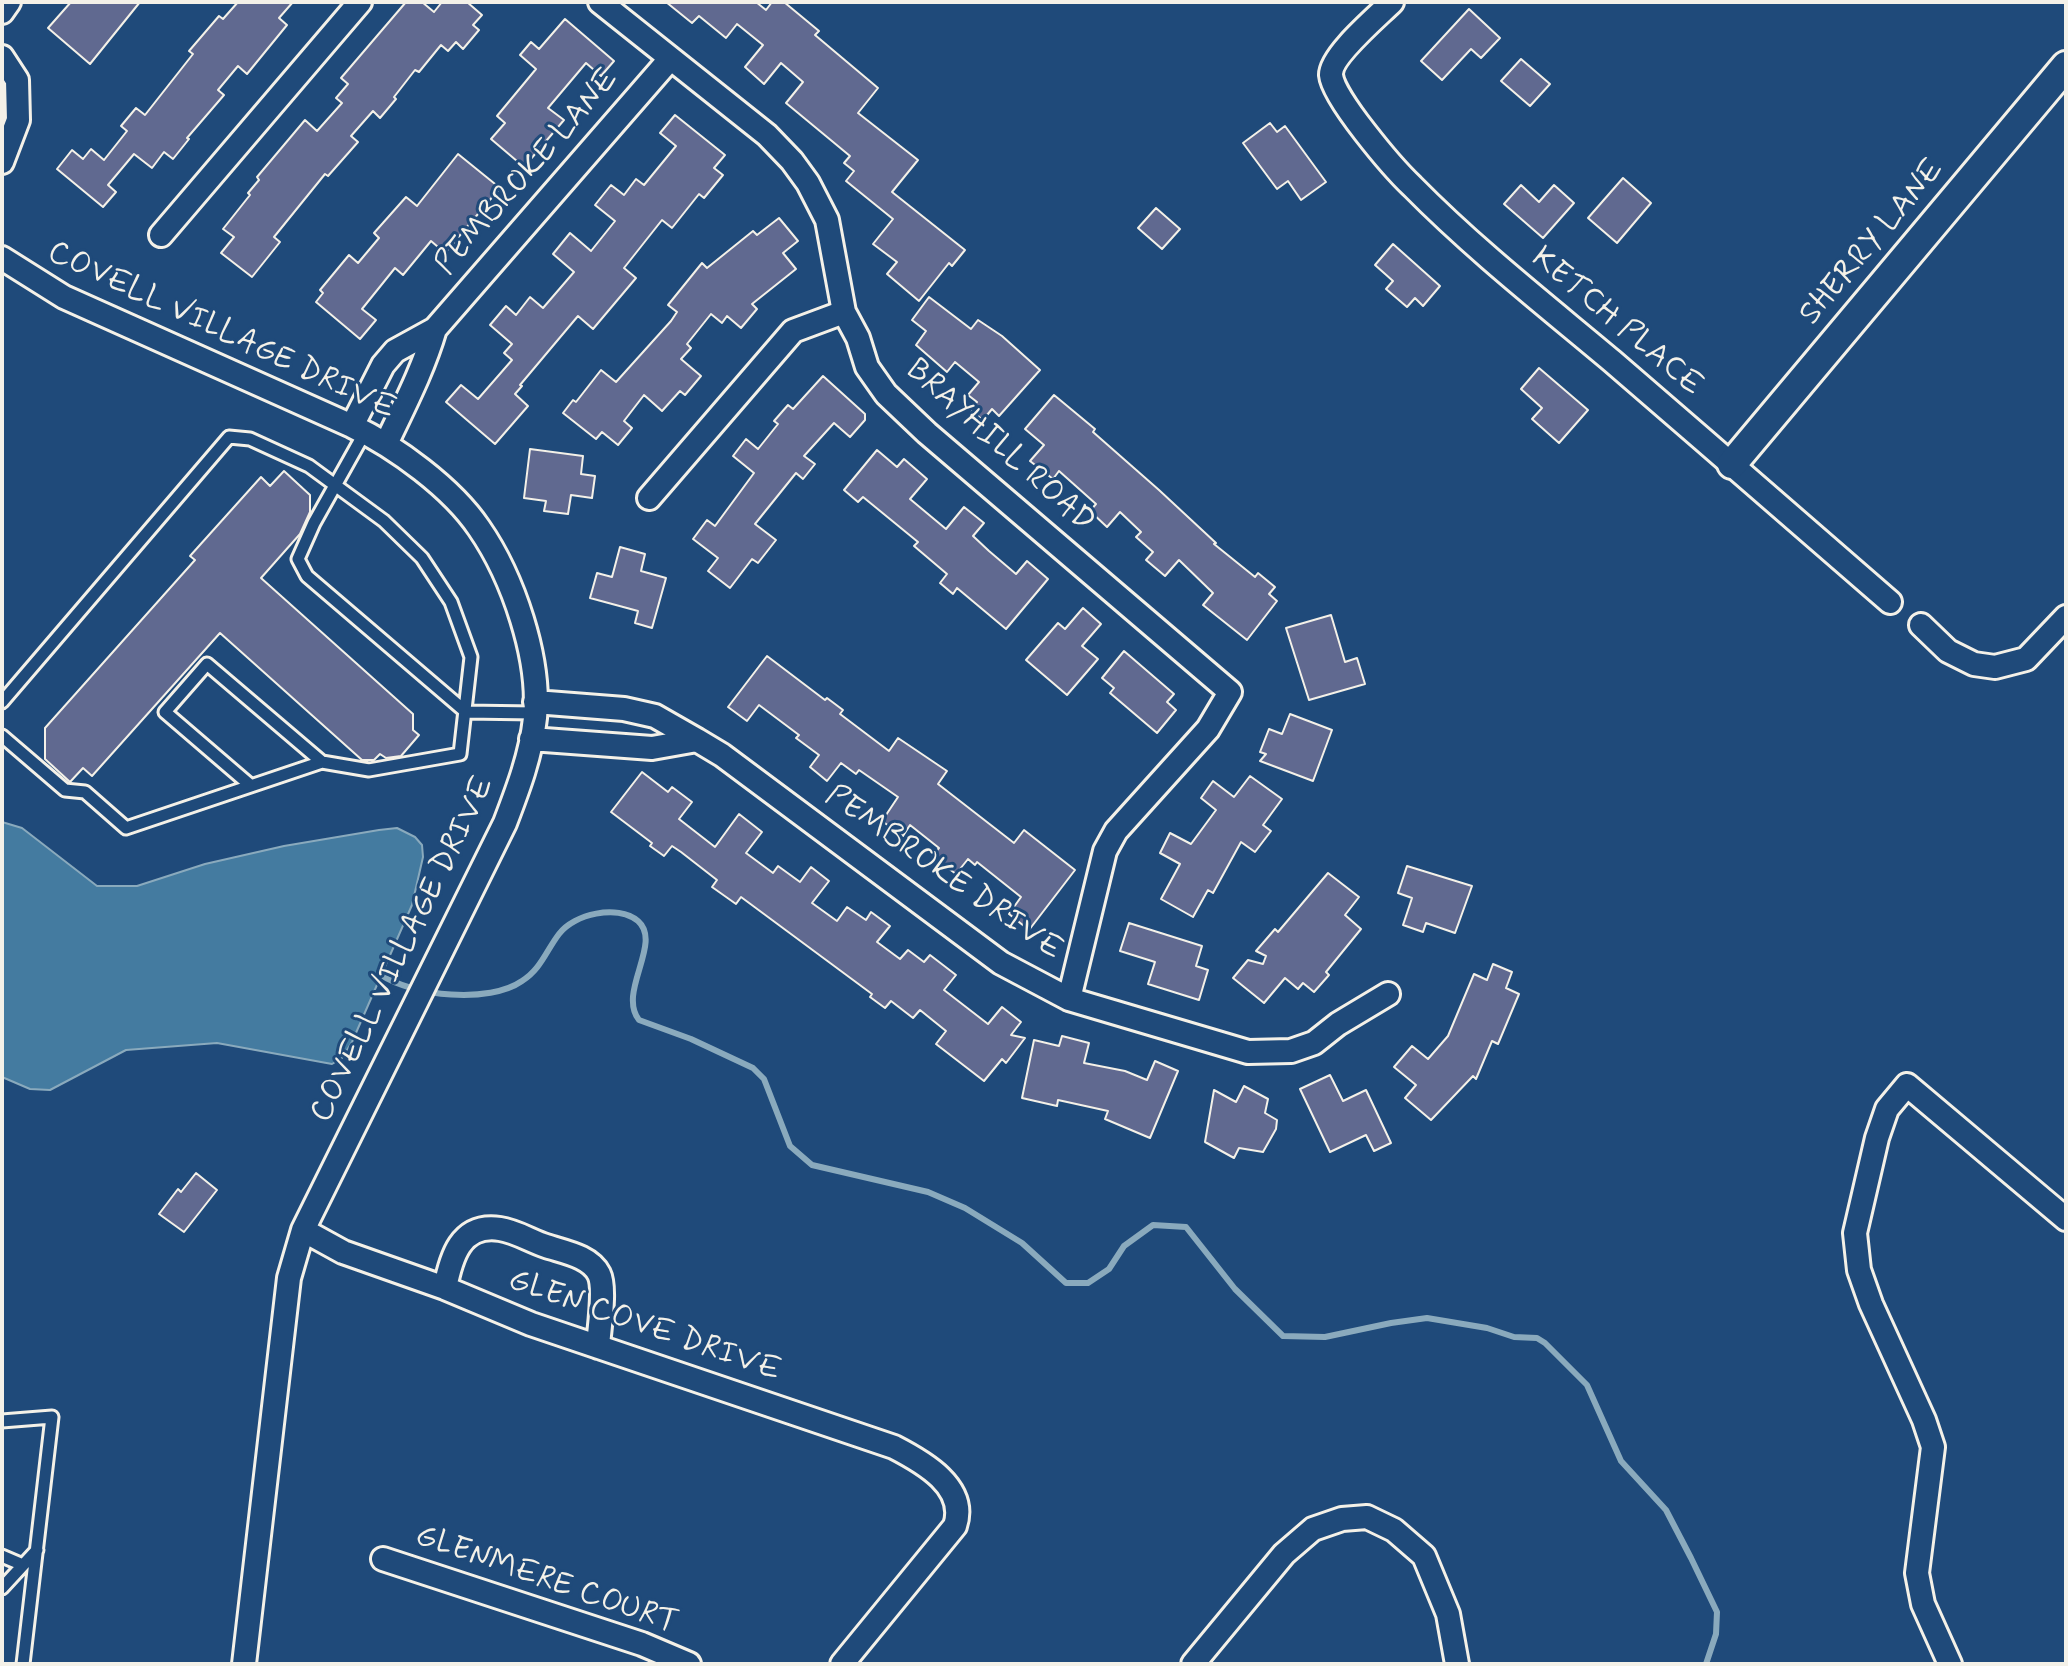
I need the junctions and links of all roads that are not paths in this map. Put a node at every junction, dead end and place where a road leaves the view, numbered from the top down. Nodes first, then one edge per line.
1 (9, 2) edge
2 (360, 2) edge
3 (600, 2) edge
4 (1392, 2) edge
5 (2, 12) edge
6 (2, 57) edge
7 (670, 59) junction
8 (2066, 66) edge
9 (5, 147) edge
10 (161, 235) dead end
11 (2, 258) edge
12 (844, 312) junction
13 (435, 329) junction
14 (383, 365) junction
15 (414, 381) junction
16 (359, 429) junction
17 (386, 444) junction
18 (1732, 464) junction
19 (337, 485) junction
20 (649, 498) dead end
21 (1890, 602) dead end
22 (2066, 617) edge
23 (1921, 625) dead end
24 (2, 702) edge
25 (535, 707) junction
26 (624, 709) junction
27 (466, 712) junction
28 (2, 736) edge
29 (531, 739) junction
30 (697, 740) junction
31 (622, 745) junction
32 (322, 762) junction
33 (250, 785) junction
34 (1388, 994) dead end
35 (1069, 999) junction
36 (2066, 1219) edge
37 (303, 1230) junction
38 (445, 1288) junction
39 (598, 1347) junction
40 (2, 1421) edge
41 (37, 1550) junction
42 (2, 1556) edge
43 (383, 1559) dead end
44 (23, 1565) junction
45 (2, 1588) edge
46 (23, 1664) edge
47 (244, 1664) edge
48 (689, 1664) edge
49 (842, 1664) edge
50 (1193, 1664) edge
51 (1457, 1664) edge
52 (1950, 1664) edge

1 - 5 street
2 - 10 street
3 - 7 street, BRAYHILL ROAD
4 - 18 street, KETCH PLACE
6 - 9 street
7 - 12 street, BRAYHILL ROAD
7 - 13 street, PEMBROKE LANE
8 - 18 street, SHERRY LANE
11 - 16 street, COVELL VILLAGE DRIVE
12 - 20 street
12 - 35 street, BRAYHILL ROAD
13 - 14 street, PEMBROKE LANE
13 - 15 street, PEMBROKE LANE
14 - 15 street
14 - 16 street, PEMBROKE LANE
15 - 17 street, PEMBROKE LANE
16 - 17 street, COVELL VILLAGE DRIVE
16 - 19 lane
17 - 25 street, COVELL VILLAGE DRIVE
18 - 21 street, KETCH PLACE
19 - 24 lane
19 - 27 lane
19 - 27 lane
22 - 23 street
25 - 26 street, PEMBROKE DRIVE
25 - 27 lane
25 - 29 street, COVELL VILLAGE DRIVE
26 - 30 street, PEMBROKE DRIVE
26 - 31 street
27 - 32 lane
28 - 33 lane
29 - 31 street
29 - 37 street, COVELL VILLAGE DRIVE
30 - 31 street
30 - 35 street, PEMBROKE DRIVE
32 - 33 lane
32 - 33 lane
34 - 35 street, PEMBROKE DRIVE
36 - 52 street
37 - 38 street, GLEN COVE DRIVE
37 - 47 street, COVELL VILLAGE DRIVE
38 - 39 street, GLEN COVE DRIVE
38 - 39 street
39 - 49 street, GLEN COVE DRIVE
40 - 41 lane
41 - 44 lane
41 - 46 lane
42 - 44 lane
43 - 48 street, GLENMERE COURT
44 - 45 lane
50 - 51 street

